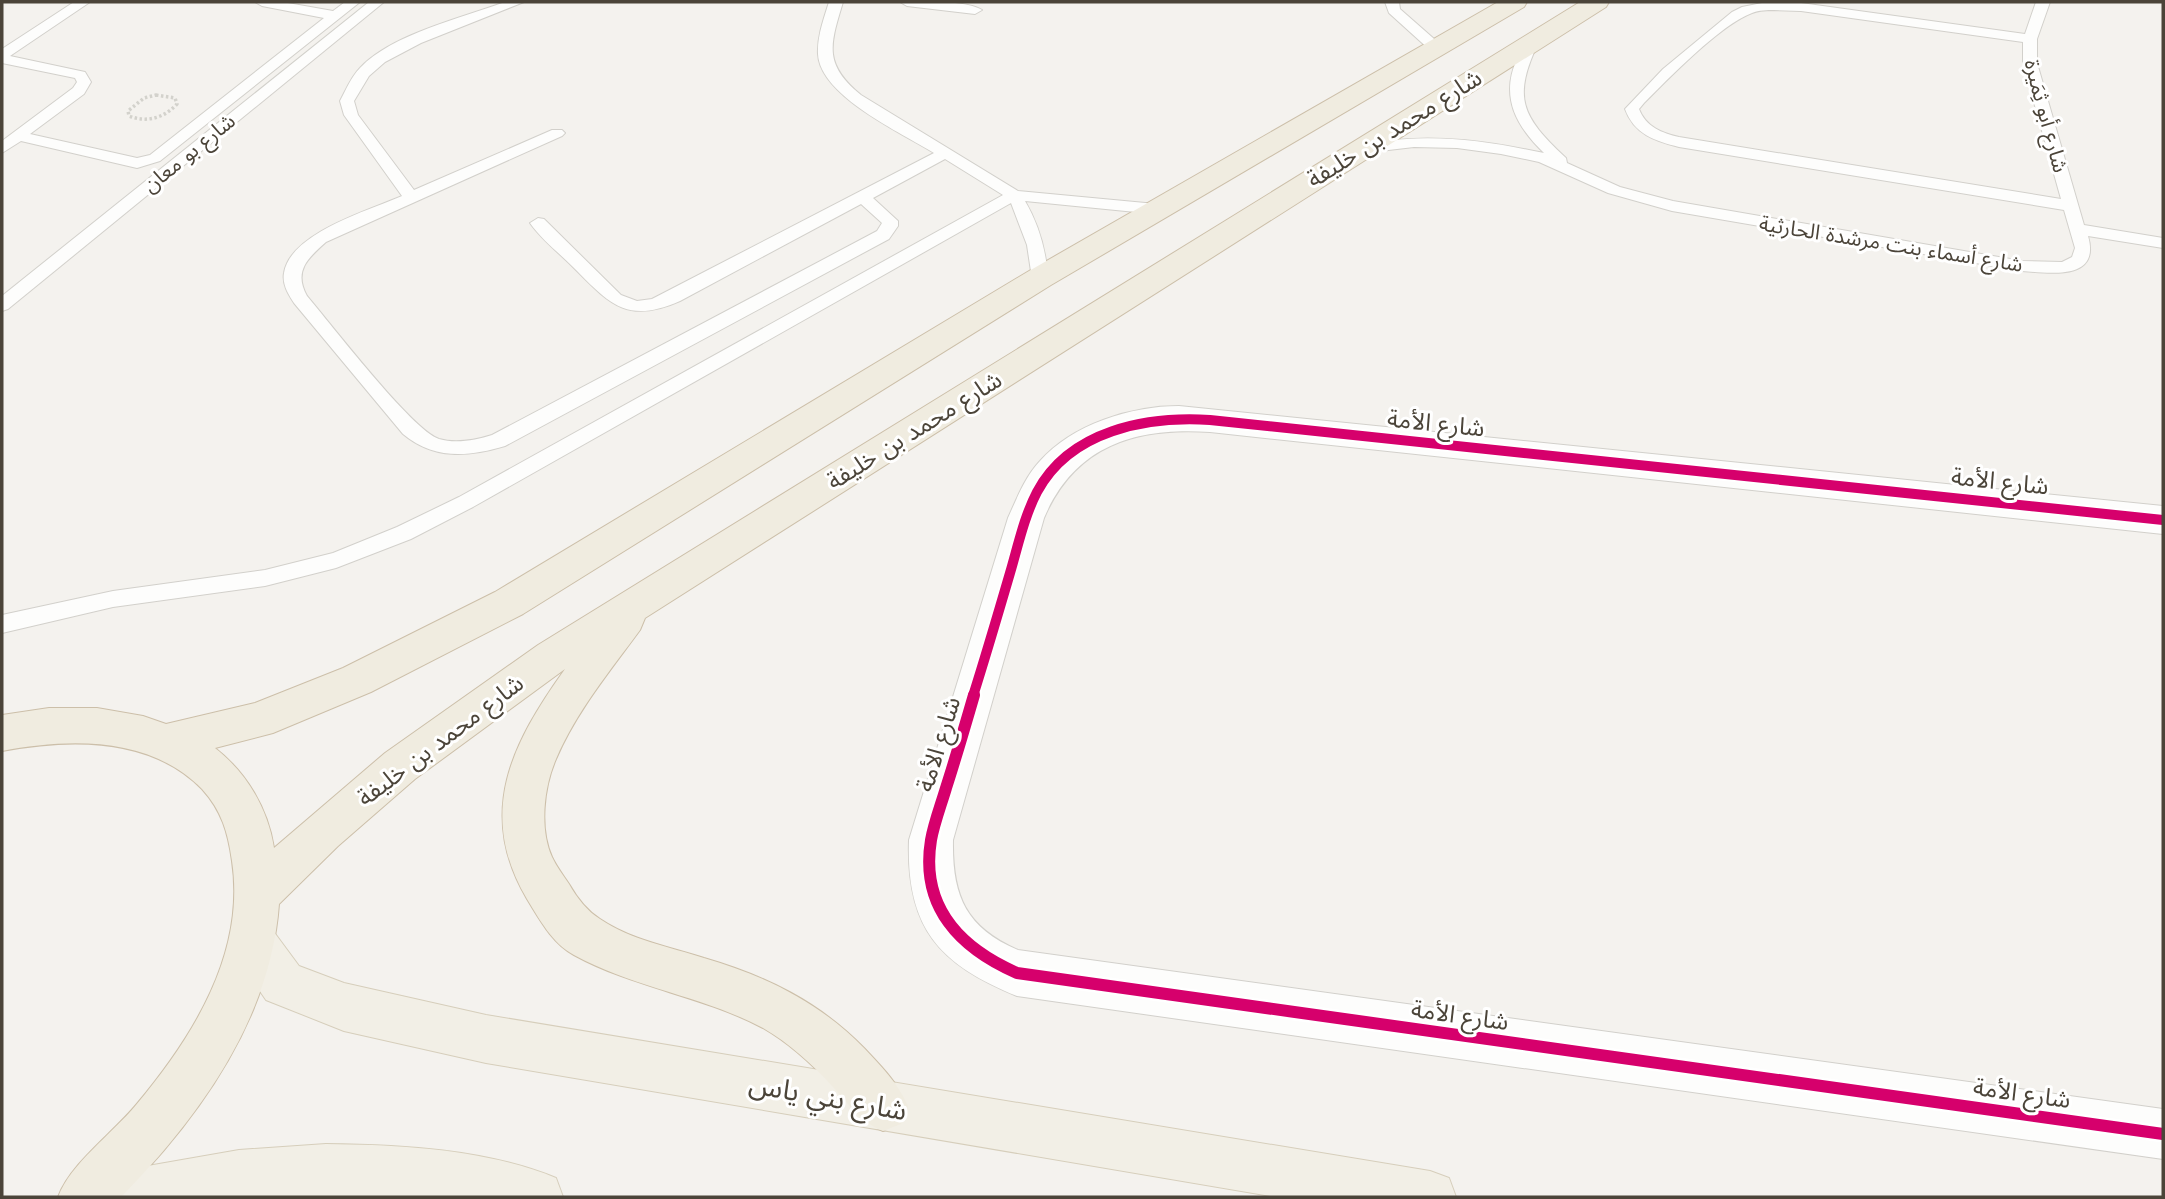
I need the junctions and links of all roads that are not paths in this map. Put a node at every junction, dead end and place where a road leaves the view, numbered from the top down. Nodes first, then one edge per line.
1 (83, 2) edge
2 (262, 2) edge
3 (353, 2) edge
4 (377, 2) edge
5 (517, 2) edge
6 (836, 2) edge
7 (907, 2) edge
8 (1392, 2) edge
9 (1516, 2) edge
10 (1597, 2) edge
11 (2043, 2) edge
12 (975, 10) dead end
13 (336, 16) junction
14 (2030, 39) junction
15 (1532, 41) junction
16 (1436, 48) junction
17 (2, 57) edge
18 (557, 133) dead end
19 (18, 136) junction
20 (2, 148) edge
21 (1363, 148) junction
22 (945, 153) junction
23 (1589, 180) junction
24 (1014, 195) junction
25 (862, 197) junction
26 (412, 198) junction
27 (2071, 206) junction
28 (1156, 209) junction
29 (538, 223) dead end
30 (2079, 229) junction
31 (2163, 243) edge
32 (1040, 278) junction
33 (2, 305) edge
34 (2163, 520) edge
35 (636, 605) junction
36 (2, 624) edge
37 (2, 733) edge
38 (167, 742) junction
39 (255, 917) junction
40 (883, 1106) junction
41 (2163, 1134) edge
42 (84, 1197) edge
43 (119, 1197) edge
44 (537, 1197) edge
45 (1430, 1197) edge

1 - 17 lane
2 - 13 lane
3 - 13 lane
4 - 33 lane, شارع بو معان
5 - 26 lane
6 - 22 lane
7 - 12 lane
8 - 16 lane
9 - 16 highway, شارع محمد بن خليفة
10 - 15 highway, شارع محمد بن خليفة
11 - 14 lane, شارع أبو ثِمَيرة
13 - 19 lane
14 - 27 lane, شارع أبو ثِمَيرة
14 - 27 lane
15 - 21 highway, شارع محمد بن خليفة
15 - 23 lane, شارع أسماء بنت مرشدة الحارثية
16 - 28 highway, شارع محمد بن خليفة
17 - 19 lane
18 - 26 lane
19 - 20 lane
21 - 23 lane, شارع أسماء بنت مرشدة الحارثية
21 - 35 highway, شارع محمد بن خليفة
22 - 24 lane
22 - 25 lane
23 - 30 lane, شارع أسماء بنت مرشدة الحارثية
24 - 28 lane
24 - 32 lane
24 - 36 lane
25 - 26 lane
25 - 29 lane
27 - 30 lane, شارع أبو ثِمَيرة
28 - 32 highway, شارع محمد بن خليفة
30 - 31 lane
32 - 38 highway, شارع محمد بن خليفة
34 - 41 street, شارع الأمة
35 - 39 highway, شارع محمد بن خليفة
35 - 40 highway
37 - 38 highway
38 - 39 highway
39 - 40 main road, شارع بني ياس
39 - 42 highway
40 - 45 main road, شارع بني ياس
43 - 44 main road

